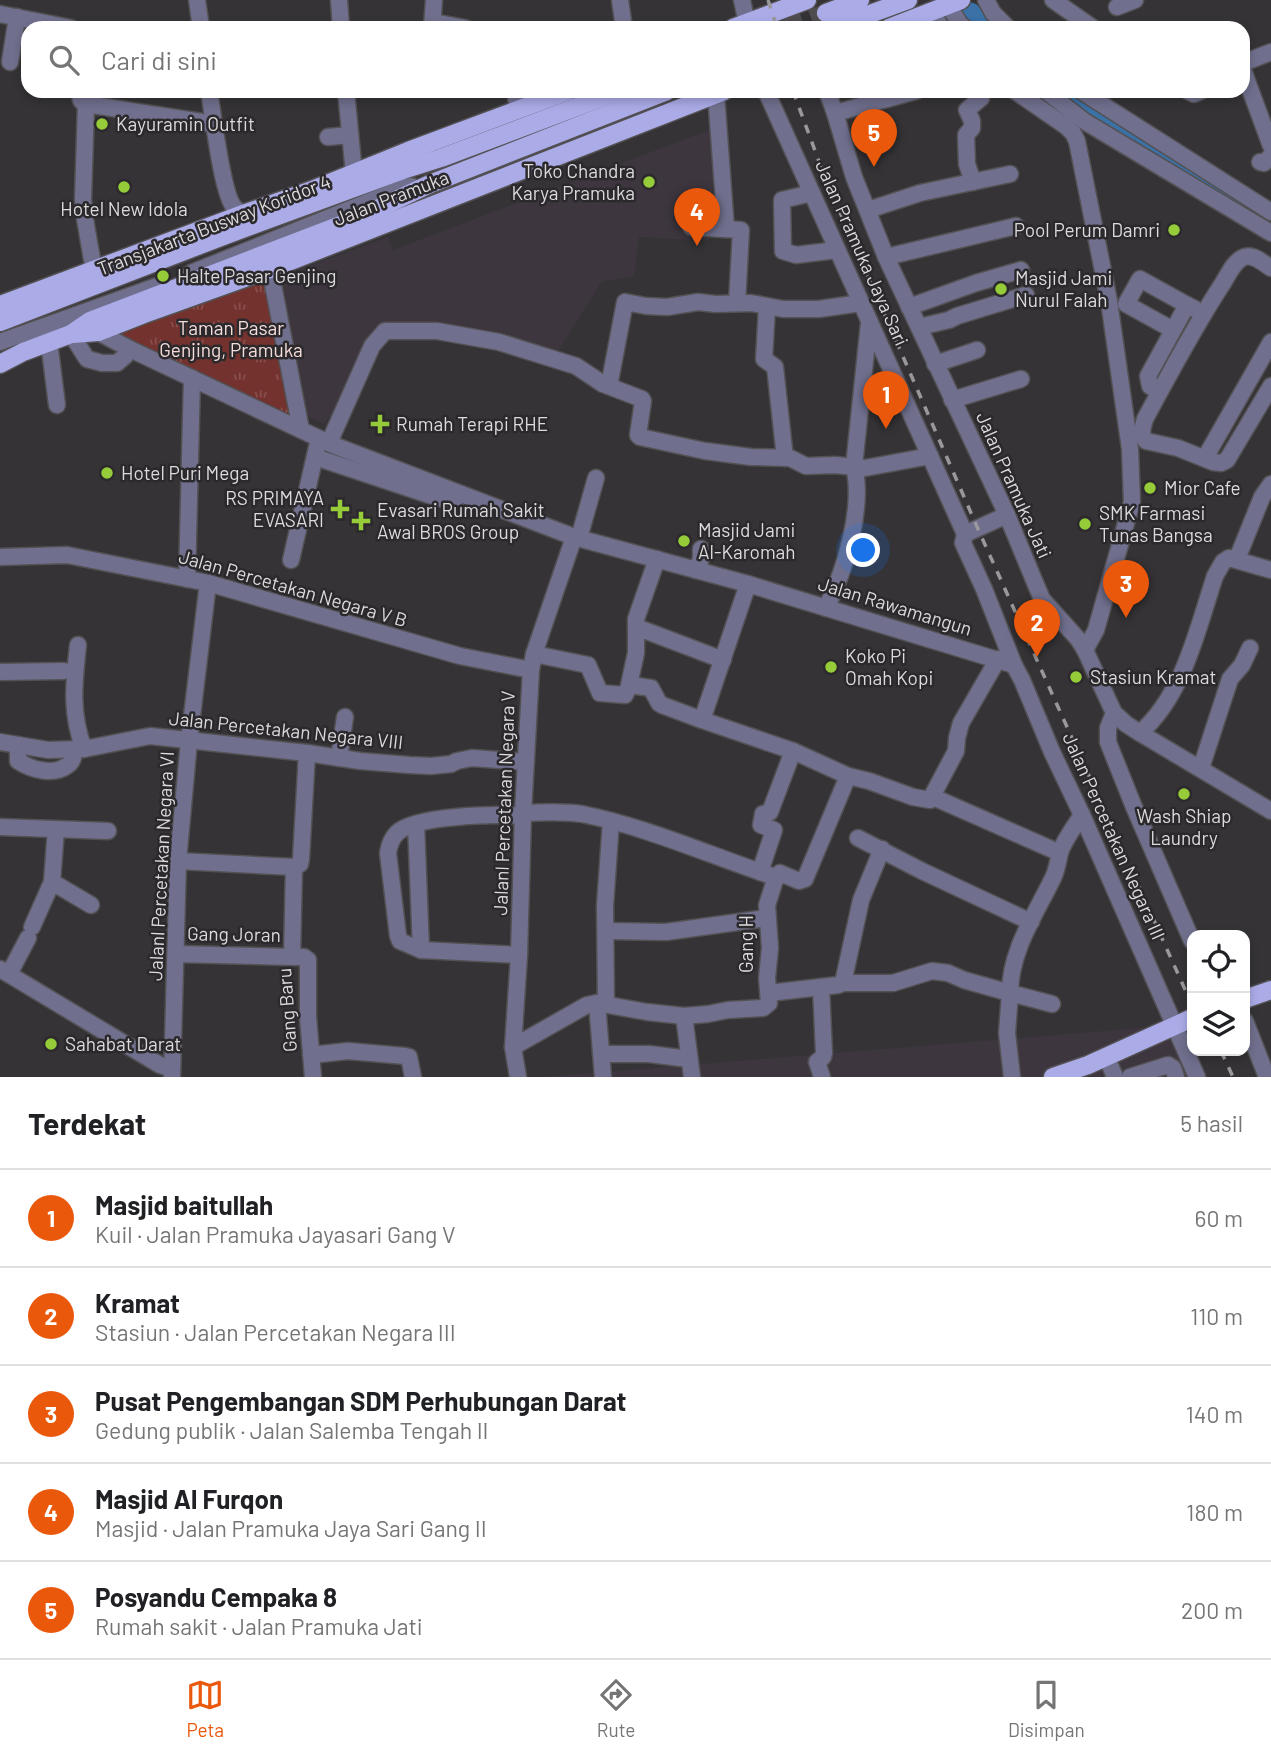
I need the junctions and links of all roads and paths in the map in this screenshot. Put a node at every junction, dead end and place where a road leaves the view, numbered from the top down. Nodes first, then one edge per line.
1 (197, 0) edge
2 (339, 0) edge
3 (434, 0) edge
4 (620, 0) edge
5 (742, 0) edge
6 (860, 0) edge
7 (908, 0) edge
8 (986, 0) edge
9 (1053, 0) edge
10 (1135, 0) edge
11 (799, 1) edge
12 (948, 5) edge
13 (1117, 7) dead end
14 (0, 14) edge
15 (17, 17) junction
16 (829, 20) edge
17 (37, 21) edge
18 (200, 21) edge
19 (340, 21) edge
20 (432, 21) edge
21 (623, 21) edge
22 (740, 21) edge
23 (750, 21) edge
24 (914, 21) edge
25 (958, 21) edge
26 (1001, 21) edge
27 (1083, 21) edge
28 (1271, 52) edge
29 (1250, 61) edge
30 (9, 62) dead end
31 (1250, 90) edge
32 (84, 98) edge
33 (89, 98) edge
34 (210, 98) edge
35 (346, 98) edge
36 (517, 98) edge
37 (550, 98) edge
38 (600, 98) edge
39 (649, 98) edge
40 (707, 98) edge
41 (720, 98) edge
42 (769, 98) edge
43 (830, 98) edge
44 (890, 98) edge
45 (981, 98) edge
46 (1024, 98) edge
47 (1055, 98) edge
48 (1092, 98) edge
49 (518, 110) junction
50 (835, 113) junction
51 (489, 120) junction
52 (533, 123) junction
53 (215, 124) junction
54 (350, 135) junction
55 (328, 137) dead end
56 (530, 144) junction
57 (1271, 146) edge
58 (441, 158) junction
59 (354, 173) junction
60 (1010, 174) dead end
61 (502, 178) junction
62 (972, 182) junction
63 (430, 184) junction
64 (812, 193) junction
65 (868, 210) junction
66 (1271, 212) edge
67 (243, 214) junction
68 (1016, 226) dead end
69 (691, 227) dead end
70 (726, 229) junction
71 (1271, 233) edge
72 (837, 250) junction
73 (886, 257) junction
74 (1271, 268) edge
75 (270, 269) junction
76 (1021, 270) dead end
77 (94, 271) junction
78 (1026, 295) dead end
79 (737, 303) junction
80 (861, 303) junction
81 (0, 305) edge
82 (1187, 305) junction
83 (767, 307) junction
84 (909, 307) junction
85 (1203, 314) junction
86 (869, 320) junction
87 (0, 321) edge
88 (919, 327) junction
89 (0, 329) edge
90 (1173, 330) junction
91 (98, 332) junction
92 (71, 334) junction
93 (0, 342) edge
94 (49, 342) junction
95 (1271, 342) edge
96 (130, 349) junction
97 (977, 350) dead end
98 (23, 352) junction
99 (0, 356) edge
100 (935, 363) junction
101 (0, 365) edge
102 (192, 378) junction
103 (1021, 379) dead end
104 (1120, 384) junction
105 (1153, 384) junction
106 (610, 386) junction
107 (1271, 386) edge
108 (952, 400) junction
109 (57, 405) dead end
110 (301, 430) junction
111 (323, 440) junction
112 (930, 456) junction
113 (315, 457) junction
114 (785, 457) junction
115 (1205, 458) junction
116 (854, 466) junction
117 (596, 478) dead end
118 (1271, 484) edge
119 (461, 494) junction
120 (1007, 515) junction
121 (965, 534) junction
122 (576, 538) junction
123 (701, 549) dead end
124 (0, 557) edge
125 (657, 559) junction
126 (1237, 559) junction
127 (290, 560) dead end
128 (696, 570) junction
129 (1271, 570) edge
130 (187, 579) junction
131 (208, 583) junction
132 (748, 584) junction
133 (826, 608) junction
134 (636, 627) junction
135 (78, 645) dead end
136 (1250, 648) dead end
137 (1085, 650) junction
138 (998, 659) junction
139 (723, 660) junction
140 (533, 662) junction
141 (1014, 665) junction
142 (64, 671) dead end
143 (0, 672) edge
144 (629, 685) junction
145 (1114, 713) junction
146 (345, 717) dead end
147 (702, 720) junction
148 (1140, 733) junction
149 (189, 741) junction
150 (0, 742) edge
151 (80, 749) junction
152 (793, 751) junction
153 (307, 753) junction
154 (339, 758) junction
155 (526, 762) junction
156 (1201, 768) junction
157 (848, 776) junction
158 (933, 797) junction
159 (1269, 805) edge
160 (523, 814) junction
161 (1082, 815) junction
162 (611, 821) junction
163 (416, 824) junction
164 (0, 827) edge
165 (56, 829) junction
166 (108, 831) dead end
167 (858, 838) dead end
168 (882, 849) junction
169 (1060, 853) junction
170 (178, 860) junction
171 (294, 867) junction
172 (760, 872) junction
173 (775, 880) junction
174 (52, 882) junction
175 (91, 905) dead end
176 (768, 918) junction
177 (1031, 922) junction
178 (1187, 930) edge
179 (607, 931) junction
180 (421, 950) junction
181 (176, 954) junction
182 (519, 955) junction
183 (292, 957) junction
184 (4, 972) edge
185 (843, 983) junction
186 (821, 987) junction
187 (1271, 990) edge
188 (769, 993) junction
189 (1010, 993) junction
190 (1250, 997) edge
191 (601, 1004) junction
192 (1052, 1004) dead end
193 (684, 1016) junction
194 (1187, 1020) edge
195 (1175, 1025) junction
196 (1250, 1034) edge
197 (513, 1047) junction
198 (601, 1054) junction
199 (311, 1055) junction
200 (1106, 1056) junction
201 (689, 1059) junction
202 (172, 1073) edge
203 (1062, 1075) edge
204 (313, 1077) edge
205 (413, 1077) edge
206 (518, 1077) edge
207 (603, 1077) edge
208 (692, 1077) edge
209 (822, 1077) edge
210 (1012, 1077) edge
211 (1115, 1077) edge
212 (1130, 1077) edge
213 (1176, 1077) edge
214 (1197, 1077) edge
215 (1267, 1077) edge

1 - 18 street
2 - 19 street
3 - 20 street
4 - 21 street
5 - 22 street
6 - 16 main road
7 - 16 main road
8 - 26 street
9 - 27 street
10 - 13 street
11 - 23 main road
12 - 24 main road
12 - 25 street
14 - 15 street
15 - 17 street
15 - 30 street
28 - 29 street
31 - 57 street
32 - 77 street
33 - 53 street
34 - 53 street
35 - 54 street
36 - 49 street
37 - 49 main road, Jalan Pramuka
38 - 52 main road, Jalan Pramuka
39 - 56 main road, Jalan Pramuka
40 - 61 main road, Jalan Pramuka
41 - 70 street
42 - 64 street, Jalan Pramuka Jaya Sari
43 - 50 street, Jalan Pramuka Jati
44 - 50 street
45 - 62 street
46 - 104 street
47 - 71 street
48 - 66 street
49 - 51 main road, Jalan Pramuka
50 - 65 street, Jalan Pramuka Jati
51 - 52 main road
51 - 59 main road, Jalan Pramuka
52 - 58 main road, Jalan Pramuka
53 - 67 street
54 - 55 street
54 - 59 street
56 - 61 main road
56 - 63 main road, Jalan Pramuka
58 - 87 main road, Jalan Pramuka
58 - 89 street, Transjakarta Busway Koridor 4
59 - 67 main road, Jalan Pramuka
60 - 62 street
61 - 75 main road, Jalan Pramuka
62 - 65 street
63 - 92 main road, Jalan Pramuka
63 - 93 street, Transjakarta Busway Koridor 4
64 - 72 street, Jalan Pramuka Jaya Sari
64 - 72 street
65 - 73 street, Jalan Pramuka Jati
67 - 77 main road, Jalan Pramuka
68 - 73 street
69 - 70 street
70 - 79 street
72 - 80 street, Jalan Pramuka Jaya Sari
73 - 84 street, Jalan Pramuka Jati
74 - 85 street
75 - 91 main road, Jalan Pramuka
75 - 110 street
76 - 84 street
77 - 81 main road, Jalan Pramuka
78 - 88 street
79 - 83 street
79 - 106 street
80 - 83 street
80 - 86 street, Jalan Pramuka Jaya Sari
82 - 85 street
82 - 90 street
82 - 90 street
83 - 114 street
84 - 88 street, Jalan Pramuka Jati
85 - 105 street
86 - 112 street, Jalan Pramuka Jaya Sari
86 - 116 street
88 - 100 street, Jalan Pramuka Jati
90 - 105 street
91 - 92 main road, Jalan Pramuka
91 - 96 street, Jalan Rawamangun
92 - 94 main road, Jalan Pramuka
92 - 96 street
94 - 98 main road, Jalan Pramuka
94 - 109 street
95 - 115 street
96 - 102 street, Jalan Rawamangun
97 - 100 street
98 - 99 main road, Jalan Pramuka
98 - 101 main road, Jalan Pramuka
100 - 108 street, Jalan Pramuka Jati
102 - 110 street, Jalan Rawamangun
102 - 130 street
103 - 108 street
104 - 105 street
104 - 137 street
105 - 115 street
106 - 111 street
106 - 114 street
107 - 115 street
108 - 120 street, Jalan Pramuka Jati
110 - 111 street, Jalan Rawamangun
111 - 113 street
111 - 119 street, Jalan Rawamangun
112 - 116 street
112 - 121 street, Jalan Pramuka Jaya Sari
113 - 119 street
113 - 127 street
114 - 116 street
116 - 133 street
117 - 122 street, Jalanl Percetakan Negara V
118 - 126 street
119 - 122 street, Jalan Rawamangun
120 - 121 street
120 - 137 street, Jalan Pramuka Jati
121 - 141 street, Jalan Pramuka Jaya Sari
122 - 125 street, Jalan Rawamangun
122 - 140 street, Jalanl Percetakan Negara V
123 - 128 street
124 - 130 street, Jalan Percetakan Negara V B
125 - 128 street, Jalan Rawamangun
125 - 134 street
126 - 129 street
126 - 148 street
128 - 132 street, Jalan Rawamangun
130 - 131 street, Jalan Percetakan Negara V B
131 - 140 street, Jalan Percetakan Negara V B
131 - 149 street, Jalanl Percetakan Negara VI
132 - 133 street, Jalan Rawamangun
132 - 139 street
133 - 138 street, Jalan Rawamangun
134 - 139 street
134 - 144 street
135 - 151 street
136 - 156 street
137 - 145 street, Jalan Pramuka Jati
138 - 141 street, Jalan Rawamangun
138 - 158 street
139 - 147 street
140 - 144 street, Jalan Percetakan Negara V B
140 - 155 street, Jalanl Percetakan Negara V
141 - 161 street, Jalan Percetakan Negara III
142 - 143 street
144 - 147 street
145 - 148 street, Jalan Pramuka Jati
145 - 178 street
146 - 154 street
147 - 152 street
148 - 156 street, Jalan Pramuka Jati
149 - 151 street, Jalan Percetakan Negara VIII
149 - 153 street, Jalan Percetakan Negara VIII
149 - 170 street, Jalanl Percetakan Negara VI
150 - 151 street, Jalan Percetakan Negara VIII
152 - 157 street
152 - 172 street
153 - 154 street, Jalan Percetakan Negara VIII
153 - 171 street, Gang Baru
154 - 155 street, Jalan Percetakan Negara VIII
155 - 160 street, Jalanl Percetakan Negara V
156 - 159 street, Jalan Pramuka Jati
157 - 158 street
157 - 173 street
158 - 169 street
160 - 162 street
160 - 163 street
160 - 182 street, Jalanl Percetakan Negara V
161 - 169 street
161 - 195 street, Jalan Percetakan Negara III
162 - 172 street
162 - 179 street
163 - 180 street
163 - 180 street
164 - 165 street
165 - 166 street
165 - 174 street
167 - 168 street
168 - 177 street
168 - 185 street
169 - 177 street
170 - 171 street
170 - 181 street, Jalanl Percetakan Negara VI
171 - 183 street, Gang Baru
172 - 173 street
173 - 176 street, Gang H
174 - 175 street
174 - 184 street
176 - 179 street
176 - 188 street, Gang H
177 - 189 street
179 - 191 street
180 - 182 street
181 - 183 street, Gang Joran
181 - 202 street, Jalanl Percetakan Negara VI
182 - 197 street, Jalanl Percetakan Negara V
183 - 199 street, Gang Baru
184 - 202 street
185 - 186 street
185 - 189 street
186 - 188 street
186 - 209 street
187 - 190 main road
188 - 193 street, Gang H
189 - 192 street
189 - 210 street
191 - 193 street, Gang H
191 - 197 street
191 - 198 street
193 - 201 street
194 - 195 main road
195 - 200 main road
195 - 214 street, Jalan Percetakan Negara III
196 - 215 street
197 - 206 street, Jalanl Percetakan Negara V
198 - 201 street
198 - 207 street
199 - 204 street, Gang Baru
199 - 205 street
200 - 203 main road
200 - 211 street
201 - 208 street
212 - 213 street

